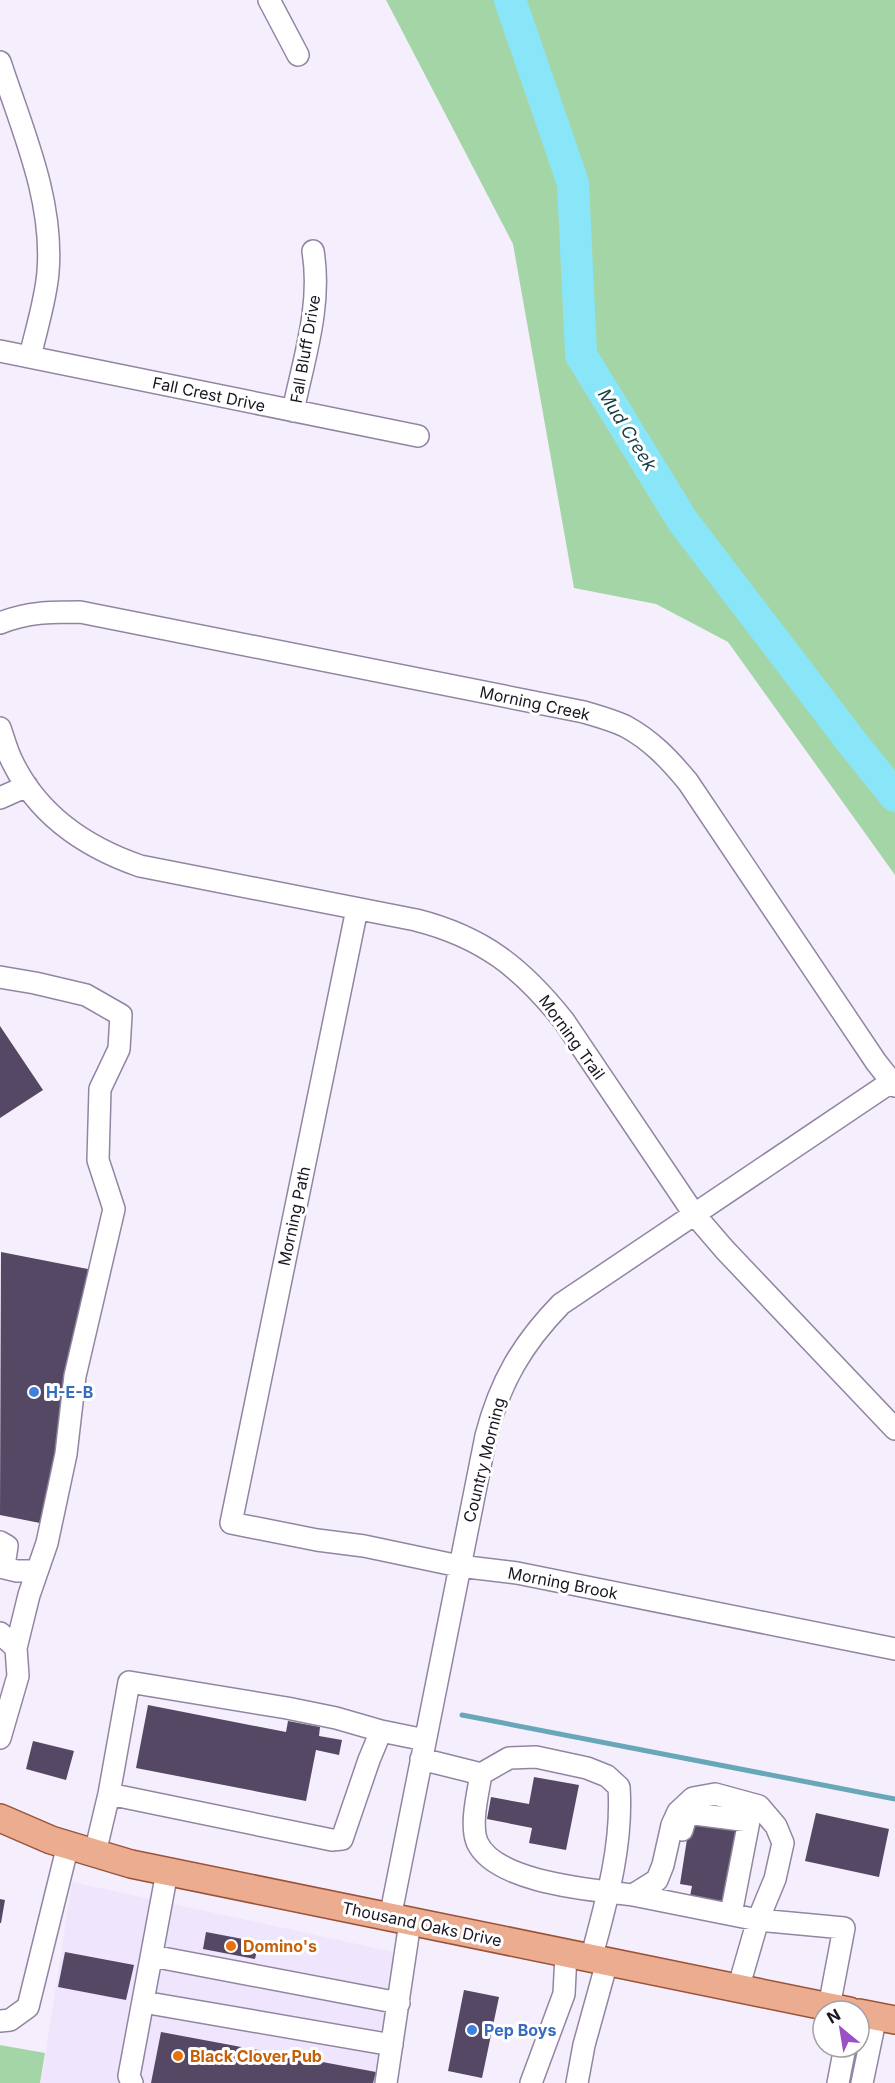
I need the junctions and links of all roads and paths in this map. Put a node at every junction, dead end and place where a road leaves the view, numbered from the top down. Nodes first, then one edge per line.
1 (269, 0) edge
2 (298, 55) dead end
3 (0, 62) edge
4 (313, 251) dead end
5 (0, 351) edge
6 (30, 357) junction
7 (294, 411) junction
8 (418, 436) dead end
9 (0, 623) edge
10 (0, 728) edge
11 (27, 786) junction
12 (0, 798) edge
13 (357, 909) junction
14 (0, 977) edge
15 (893, 1084) edge
16 (694, 1214) junction
17 (895, 1429) edge
18 (231, 1523) joint
19 (0, 1542) edge
20 (2, 1566) edge
21 (459, 1566) junction
22 (37, 1571) junction
23 (0, 1633) edge
24 (16, 1648) junction
25 (895, 1649) edge
26 (381, 1731) junction
27 (0, 1738) edge
28 (423, 1750) junction
29 (481, 1774) junction
30 (109, 1794) junction
31 (0, 1818) edge
32 (68, 1845) junction
33 (94, 1853) junction
34 (167, 1872) junction
35 (657, 1880) junction
36 (609, 1892) junction
37 (633, 1895) junction
38 (731, 1914) junction
39 (400, 1920) junction
40 (758, 1920) junction
41 (152, 1956) junction
42 (588, 1958) junction
43 (738, 1989) junction
44 (840, 1999) edge
45 (143, 2002) junction
46 (399, 2003) junction
47 (811, 2003) edge
48 (877, 2017) edge
49 (0, 2021) edge
50 (392, 2045) junction
51 (843, 2059) edge
52 (132, 2083) edge
53 (386, 2083) edge
54 (531, 2083) edge
55 (577, 2083) edge
56 (838, 2083) edge
57 (862, 2083) edge

1 - 2 street
3 - 6 street
4 - 7 street, Fall Bluff Drive
5 - 6 street, Fall Crest Drive
6 - 7 street, Fall Crest Drive
7 - 8 street, Fall Crest Drive
9 - 15 street, Morning Creek
10 - 11 street, Morning Trail
11 - 12 street
11 - 13 street, Morning Trail
13 - 16 street, Morning Trail
13 - 18 street, Morning Path
14 - 22 street
15 - 16 street, Country Morning
16 - 17 street, Morning Trail
16 - 21 street, Country Morning
18 - 21 street, Morning Brook
19 - 20 street
20 - 22 street
21 - 25 street, Morning Brook
21 - 28 street, Country Morning
22 - 24 street
23 - 24 street
24 - 27 street
26 - 28 street
26 - 30 street
26 - 30 street
28 - 29 street
28 - 39 street, Country Morning
29 - 36 street
29 - 36 street
30 - 33 street
31 - 32 main road, Thousand Oaks Drive
32 - 33 main road, Thousand Oaks Drive
32 - 49 street
33 - 34 main road, Thousand Oaks Drive
34 - 39 main road, Thousand Oaks Drive
34 - 41 street
35 - 37 street
35 - 38 street
35 - 40 street
36 - 37 street
36 - 42 street
37 - 38 street
38 - 40 street
39 - 42 main road, Thousand Oaks Drive
39 - 46 street, Country Morning
40 - 43 street
40 - 44 street
41 - 45 street
41 - 46 street
42 - 43 main road, Thousand Oaks Drive
42 - 54 street
42 - 55 street
43 - 47 main road, Thousand Oaks Drive
45 - 50 street
45 - 52 street
46 - 50 street, Country Morning
48 - 57 street
50 - 53 street, Country Morning
51 - 56 street

